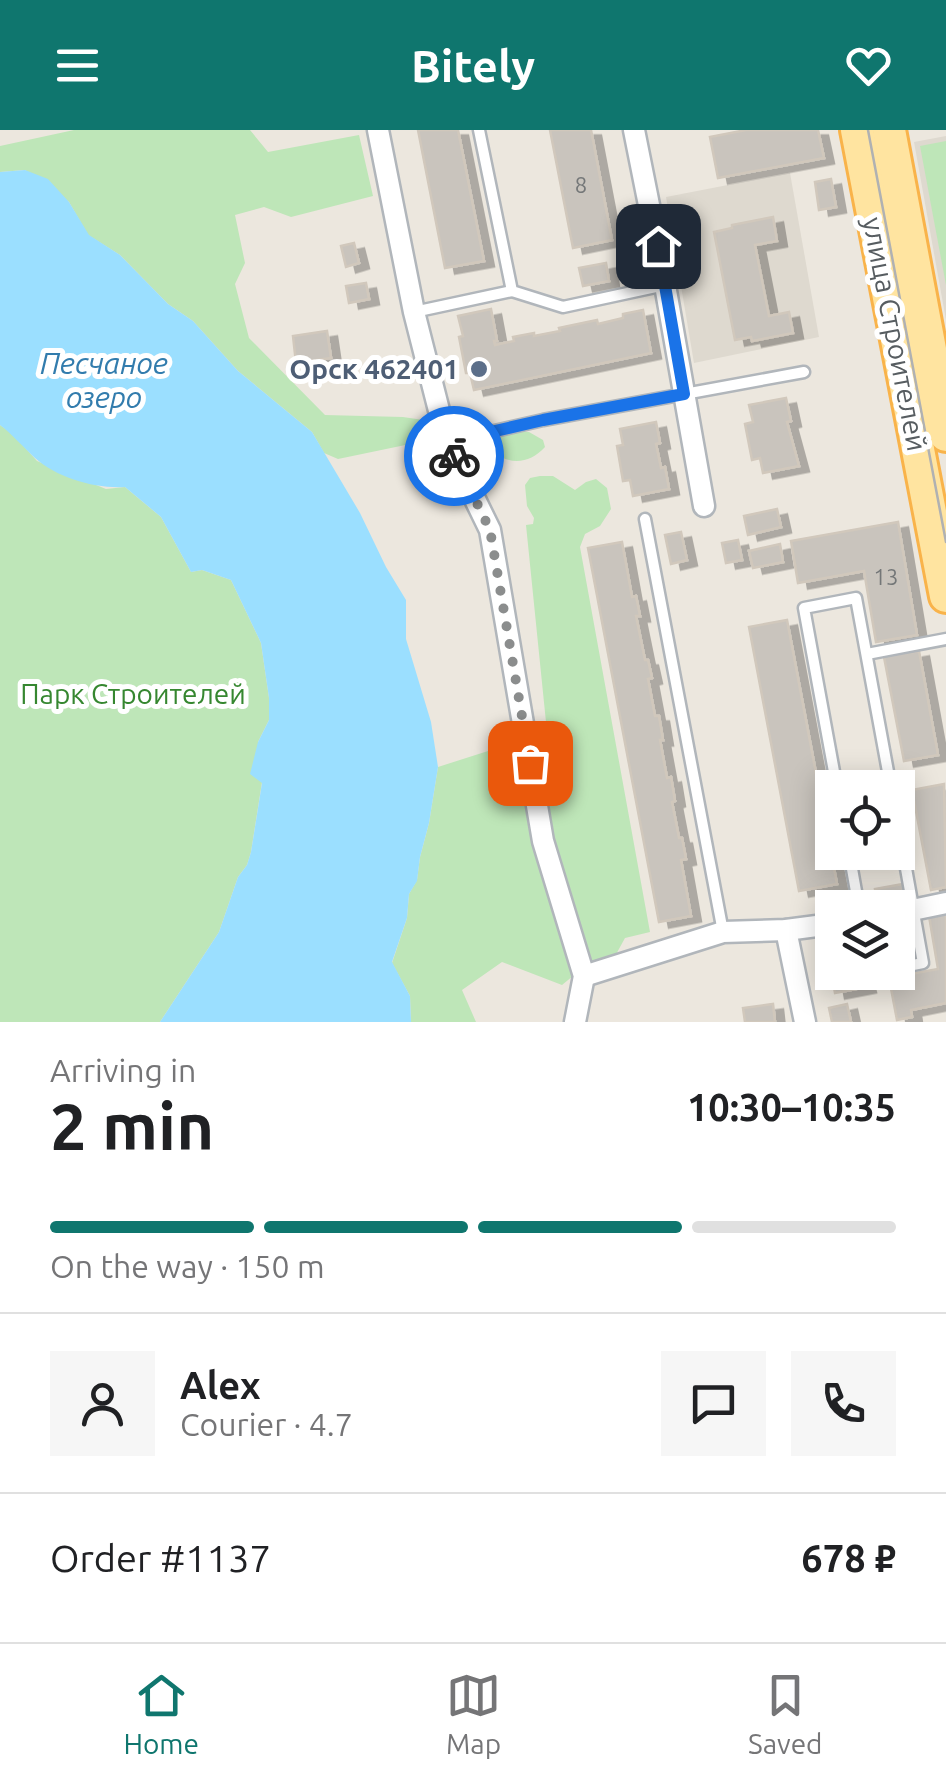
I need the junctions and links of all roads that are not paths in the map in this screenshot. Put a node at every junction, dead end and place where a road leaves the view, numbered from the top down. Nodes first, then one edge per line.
1 (378, 130) edge
2 (479, 130) edge
3 (634, 130) edge
4 (868, 130) edge
5 (666, 285) junction
6 (512, 291) junction
7 (414, 312) junction
8 (804, 372) dead end
9 (684, 394) junction
10 (946, 435) edge
11 (447, 442) junction
12 (937, 498) edge
13 (704, 506) dead end
14 (645, 519) dead end
15 (944, 580) edge
16 (946, 639) edge
17 (866, 654) junction
18 (834, 770) edge
19 (888, 770) edge
20 (946, 903) edge
21 (915, 909) edge
22 (815, 926) edge
23 (786, 930) junction
24 (723, 932) junction
25 (915, 940) edge
26 (915, 965) edge
27 (584, 976) junction
28 (576, 1022) edge
29 (805, 1022) edge

1 - 7 street
2 - 6 lane
3 - 5 street
4 - 10 main road, улица Строителей
4 - 12 main road, улица Строителей
5 - 6 lane
5 - 9 street
6 - 7 lane
7 - 11 street
8 - 9 lane
9 - 11 lane
9 - 13 street
11 - 27 street
12 - 15 main road, улица Строителей
14 - 24 lane
16 - 17 lane
17 - 18 lane
17 - 19 lane
20 - 21 street
22 - 23 street
23 - 24 street
23 - 29 street
24 - 27 street
25 - 26 lane
27 - 28 street

